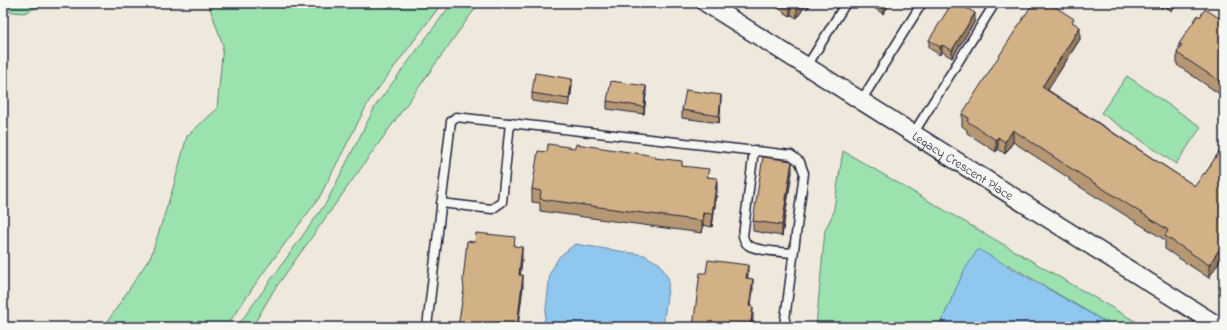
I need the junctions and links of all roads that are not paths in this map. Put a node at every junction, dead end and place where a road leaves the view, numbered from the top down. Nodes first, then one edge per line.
1 (706, 3) edge
2 (846, 3) edge
3 (922, 3) edge
4 (995, 3) edge
5 (807, 66) junction
6 (861, 101) junction
7 (510, 123) junction
8 (914, 134) junction
9 (754, 150) junction
10 (441, 203) junction
11 (793, 253) junction
12 (427, 327) edge
13 (784, 327) edge
14 (1220, 327) edge

1 - 5 street, Legacy Crescent Place
2 - 5 lane
3 - 6 lane
4 - 8 lane
5 - 6 street, Legacy Crescent Place
6 - 8 street, Legacy Crescent Place
7 - 9 lane
7 - 10 lane
7 - 10 lane
8 - 14 street, Legacy Crescent Place
9 - 11 lane
9 - 11 lane
10 - 12 lane
11 - 13 lane

